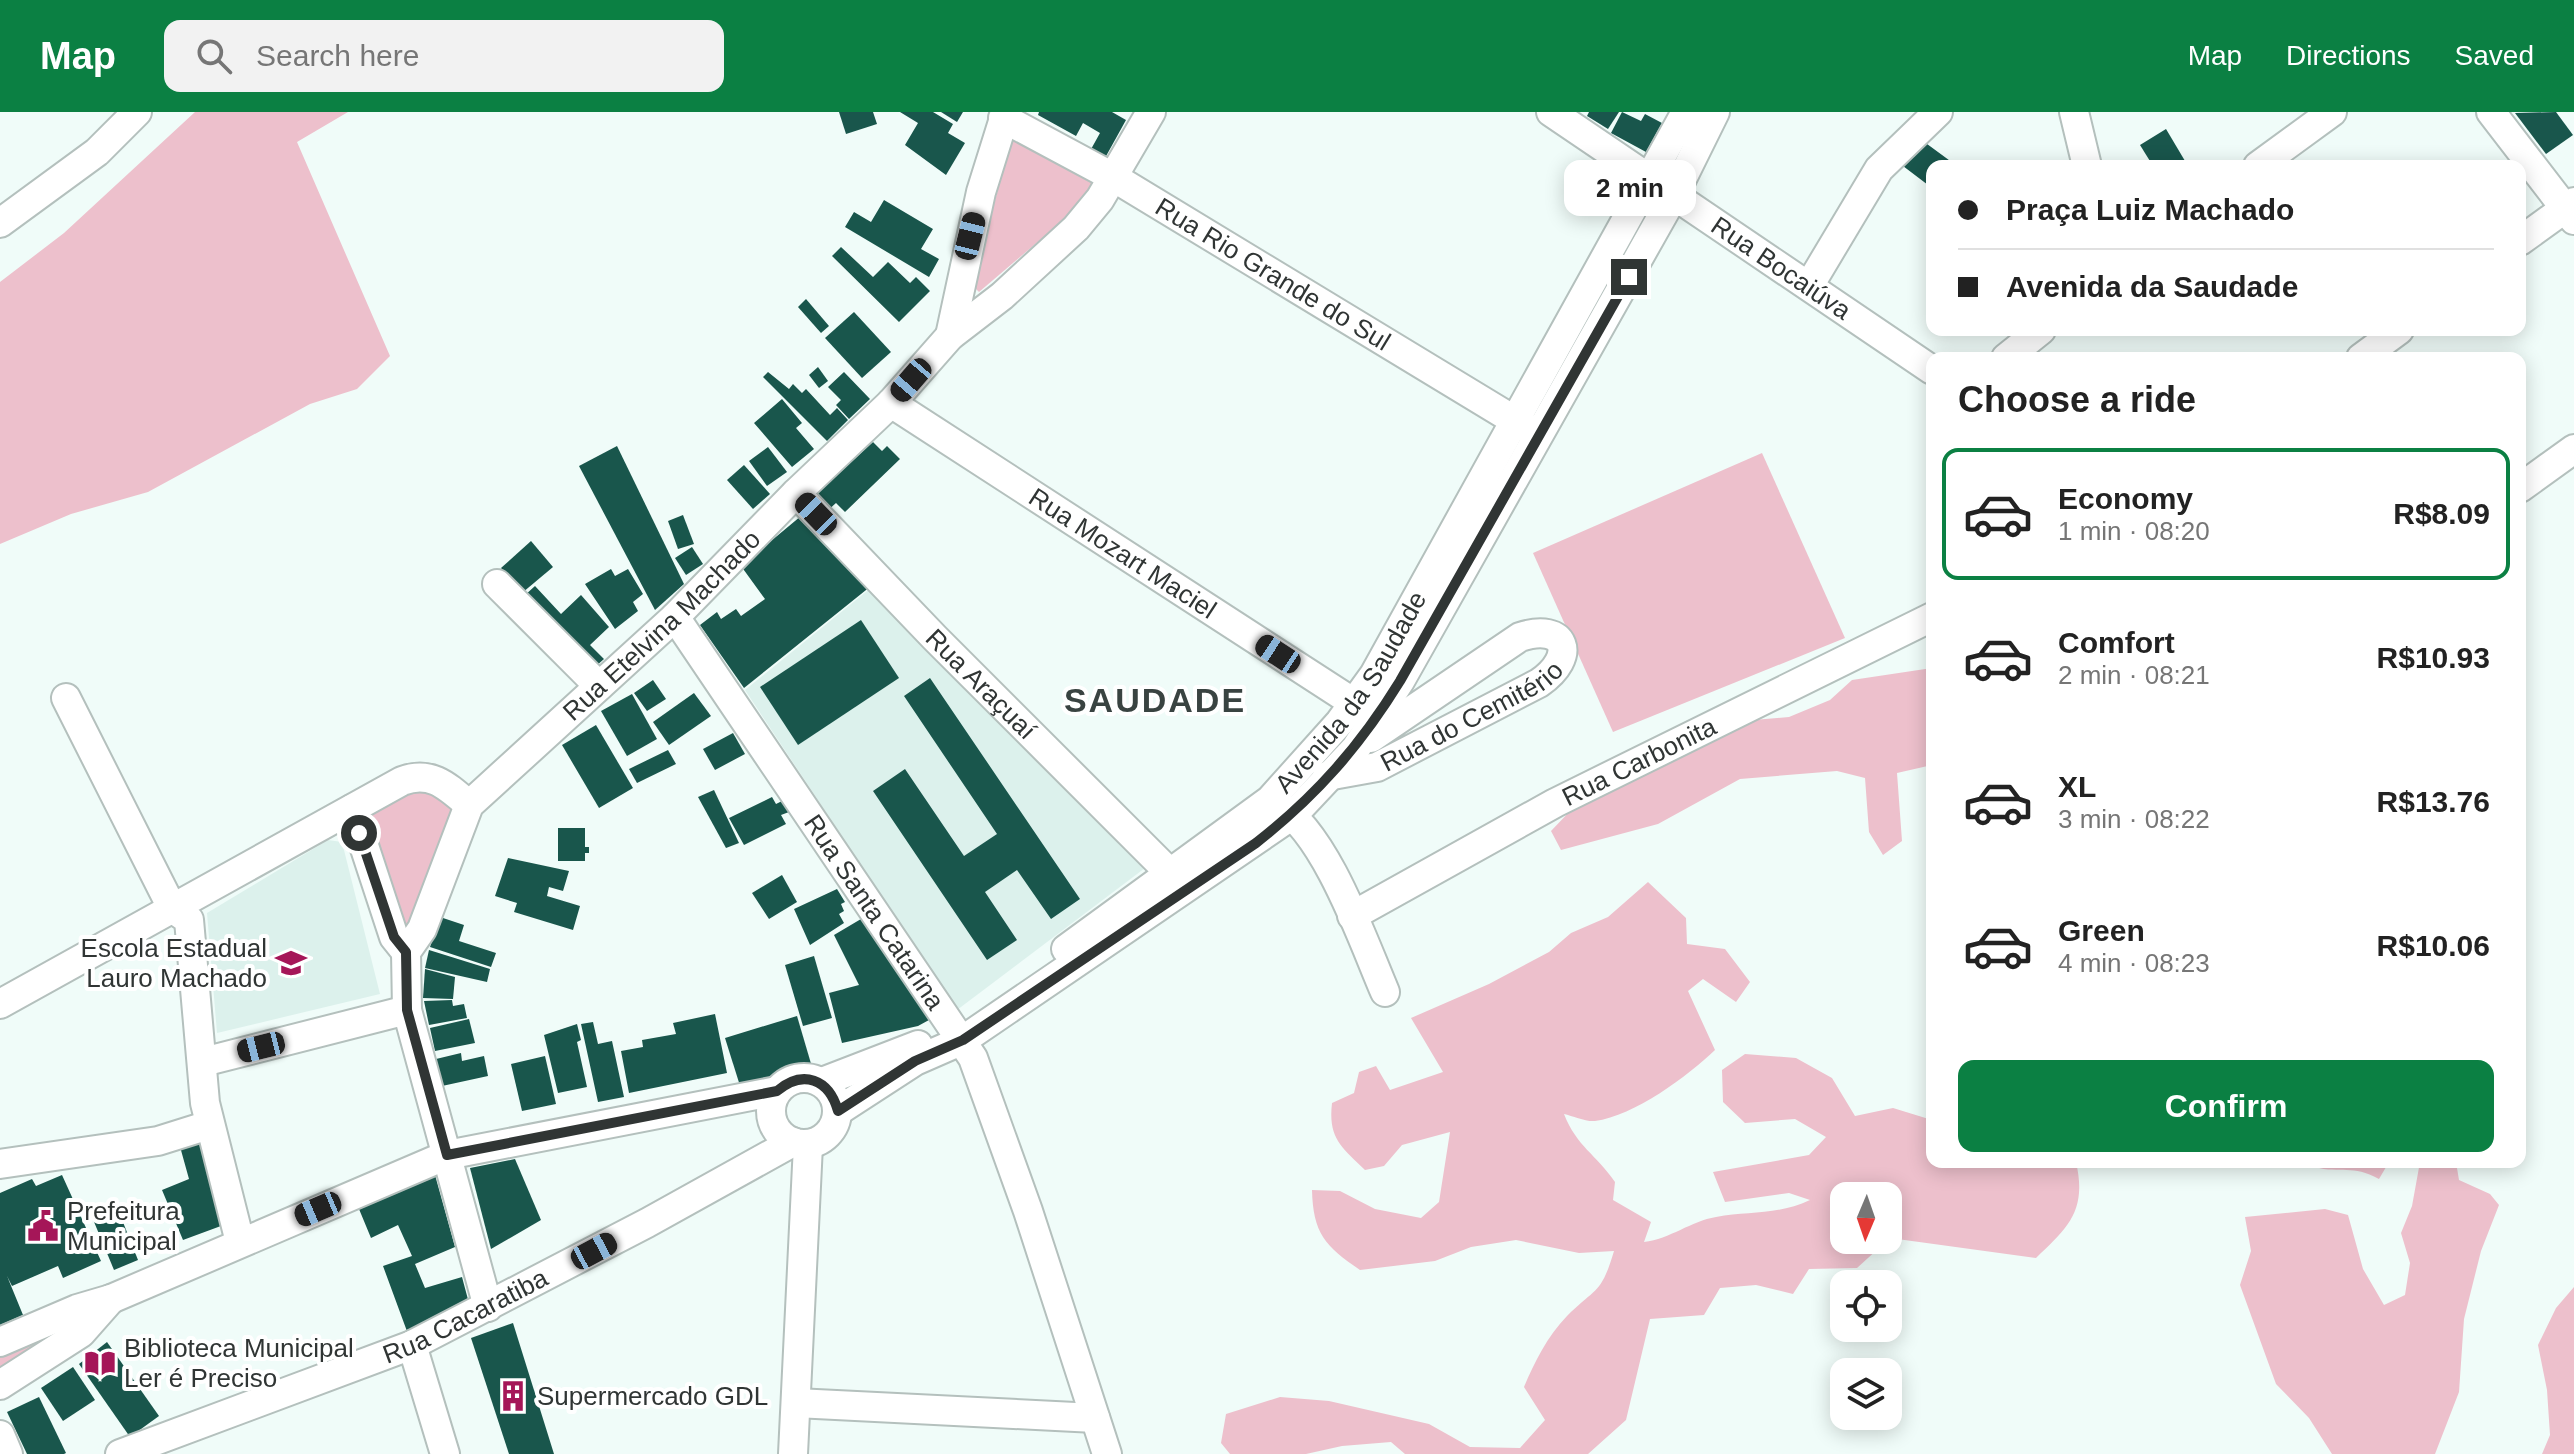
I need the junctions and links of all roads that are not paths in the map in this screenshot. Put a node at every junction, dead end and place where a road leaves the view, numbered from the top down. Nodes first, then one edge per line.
1 (137, 112) edge
2 (1151, 112) edge
3 (1551, 112) edge
4 (1686, 112) edge
5 (1715, 112) edge
6 (1938, 112) edge
7 (2074, 112) edge
8 (2332, 112) edge
9 (2491, 112) edge
10 (1004, 115) edge
11 (2086, 160) edge
12 (2266, 160) edge
13 (1113, 177) junction
14 (1650, 180) junction
15 (1673, 197) junction
16 (2571, 210) edge
17 (0, 223) edge
18 (2526, 237) edge
19 (1809, 286) junction
20 (950, 336) junction
21 (2034, 336) edge
22 (2391, 336) edge
23 (2014, 352) edge
24 (2369, 352) edge
25 (1926, 366) edge
26 (891, 403) junction
27 (1516, 421) junction
28 (1540, 437) junction
29 (2574, 449) edge
30 (2526, 484) edge
31 (796, 493) junction
32 (497, 584) dead end
33 (675, 617) junction
34 (1926, 620) edge
35 (599, 686) junction
36 (66, 698) dead end
37 (1354, 703) junction
38 (1356, 748) junction
39 (1317, 749) junction
40 (1334, 775) junction
41 (1290, 777) junction
42 (469, 805) junction
43 (1282, 807) junction
44 (352, 809) junction
45 (1170, 873) junction
46 (172, 908) junction
47 (1352, 916) junction
48 (406, 952) junction
49 (1385, 992) dead end
50 (0, 1004) edge
51 (407, 1010) junction
52 (960, 1035) junction
53 (203, 1062) junction
54 (822, 1082) junction
55 (777, 1091) junction
56 (838, 1111) junction
57 (209, 1125) junction
58 (800, 1144) junction
59 (447, 1155) junction
60 (0, 1164) edge
61 (240, 1242) junction
62 (111, 1299) junction
63 (488, 1307) junction
64 (0, 1342) edge
65 (412, 1345) junction
66 (0, 1385) edge
67 (796, 1403) junction
68 (1095, 1418) junction
69 (0, 1435) edge
70 (8, 1454) edge
71 (120, 1454) edge
72 (445, 1454) edge
73 (793, 1454) edge
74 (1107, 1454) edge

1 - 17 street
2 - 13 street, Rua Etelvina Machado
3 - 14 street, Rua Bocaiúva
4 - 14 street, Avenida da Saudade
5 - 15 street, Avenida da Saudade
6 - 19 street
7 - 11 street
8 - 12 street
9 - 16 street
10 - 13 street, Rua Rio Grande do Sul
10 - 20 street
13 - 20 street, Rua Etelvina Machado
13 - 27 street, Rua Rio Grande do Sul
14 - 15 street, Rua Bocaiúva
14 - 27 street, Avenida da Saudade
15 - 19 street, Rua Bocaiúva
15 - 28 street, Avenida da Saudade
16 - 18 street
19 - 25 street, Rua Bocaiúva
20 - 26 street, Rua Etelvina Machado
21 - 23 street
22 - 24 street
26 - 31 street, Rua Etelvina Machado
26 - 37 street, Rua Mozart Maciel
27 - 28 street, Rua Rio Grande do Sul
27 - 37 street, Avenida da Saudade
28 - 38 street, Avenida da Saudade
29 - 30 street
31 - 33 street, Rua Etelvina Machado
31 - 45 street, Rua Araçuaí
32 - 35 street
33 - 35 street, Rua Etelvina Machado
33 - 52 street, Rua Santa Catarina
34 - 47 street, Rua Carbonita
35 - 42 street, Rua Etelvina Machado
36 - 46 street
37 - 39 street, Avenida da Saudade
38 - 39 street
38 - 40 street, Avenida da Saudade
38 - 40 street, Rua do Cemitério
39 - 41 street, Avenida da Saudade
40 - 41 street, Rua do Cemitério
40 - 43 street, Avenida da Saudade
41 - 43 street, Avenida da Saudade
42 - 44 street
42 - 48 street
43 - 45 street, Avenida da Saudade
43 - 47 street
43 - 52 street, Avenida da Saudade
44 - 46 street
44 - 48 street
45 - 52 street, Avenida da Saudade
46 - 50 street
46 - 53 street
47 - 49 street
48 - 51 street
51 - 53 street
51 - 59 street
52 - 54 street, Avenida da Saudade
52 - 56 street, Avenida da Saudade
52 - 68 street, Rua Santa Catarina
53 - 57 street
54 - 55 street
54 - 56 street
55 - 58 street
55 - 59 street
56 - 58 street
57 - 60 street
57 - 61 street
58 - 63 street, Rua Cacaratiba
58 - 67 street
59 - 61 street
59 - 63 street
61 - 62 street
62 - 64 street
62 - 66 street
63 - 65 street, Rua Cacaratiba
65 - 71 street, Rua Cacaratiba
65 - 72 street
67 - 68 street
67 - 73 street
68 - 74 street, Rua Santa Catarina
69 - 70 street

